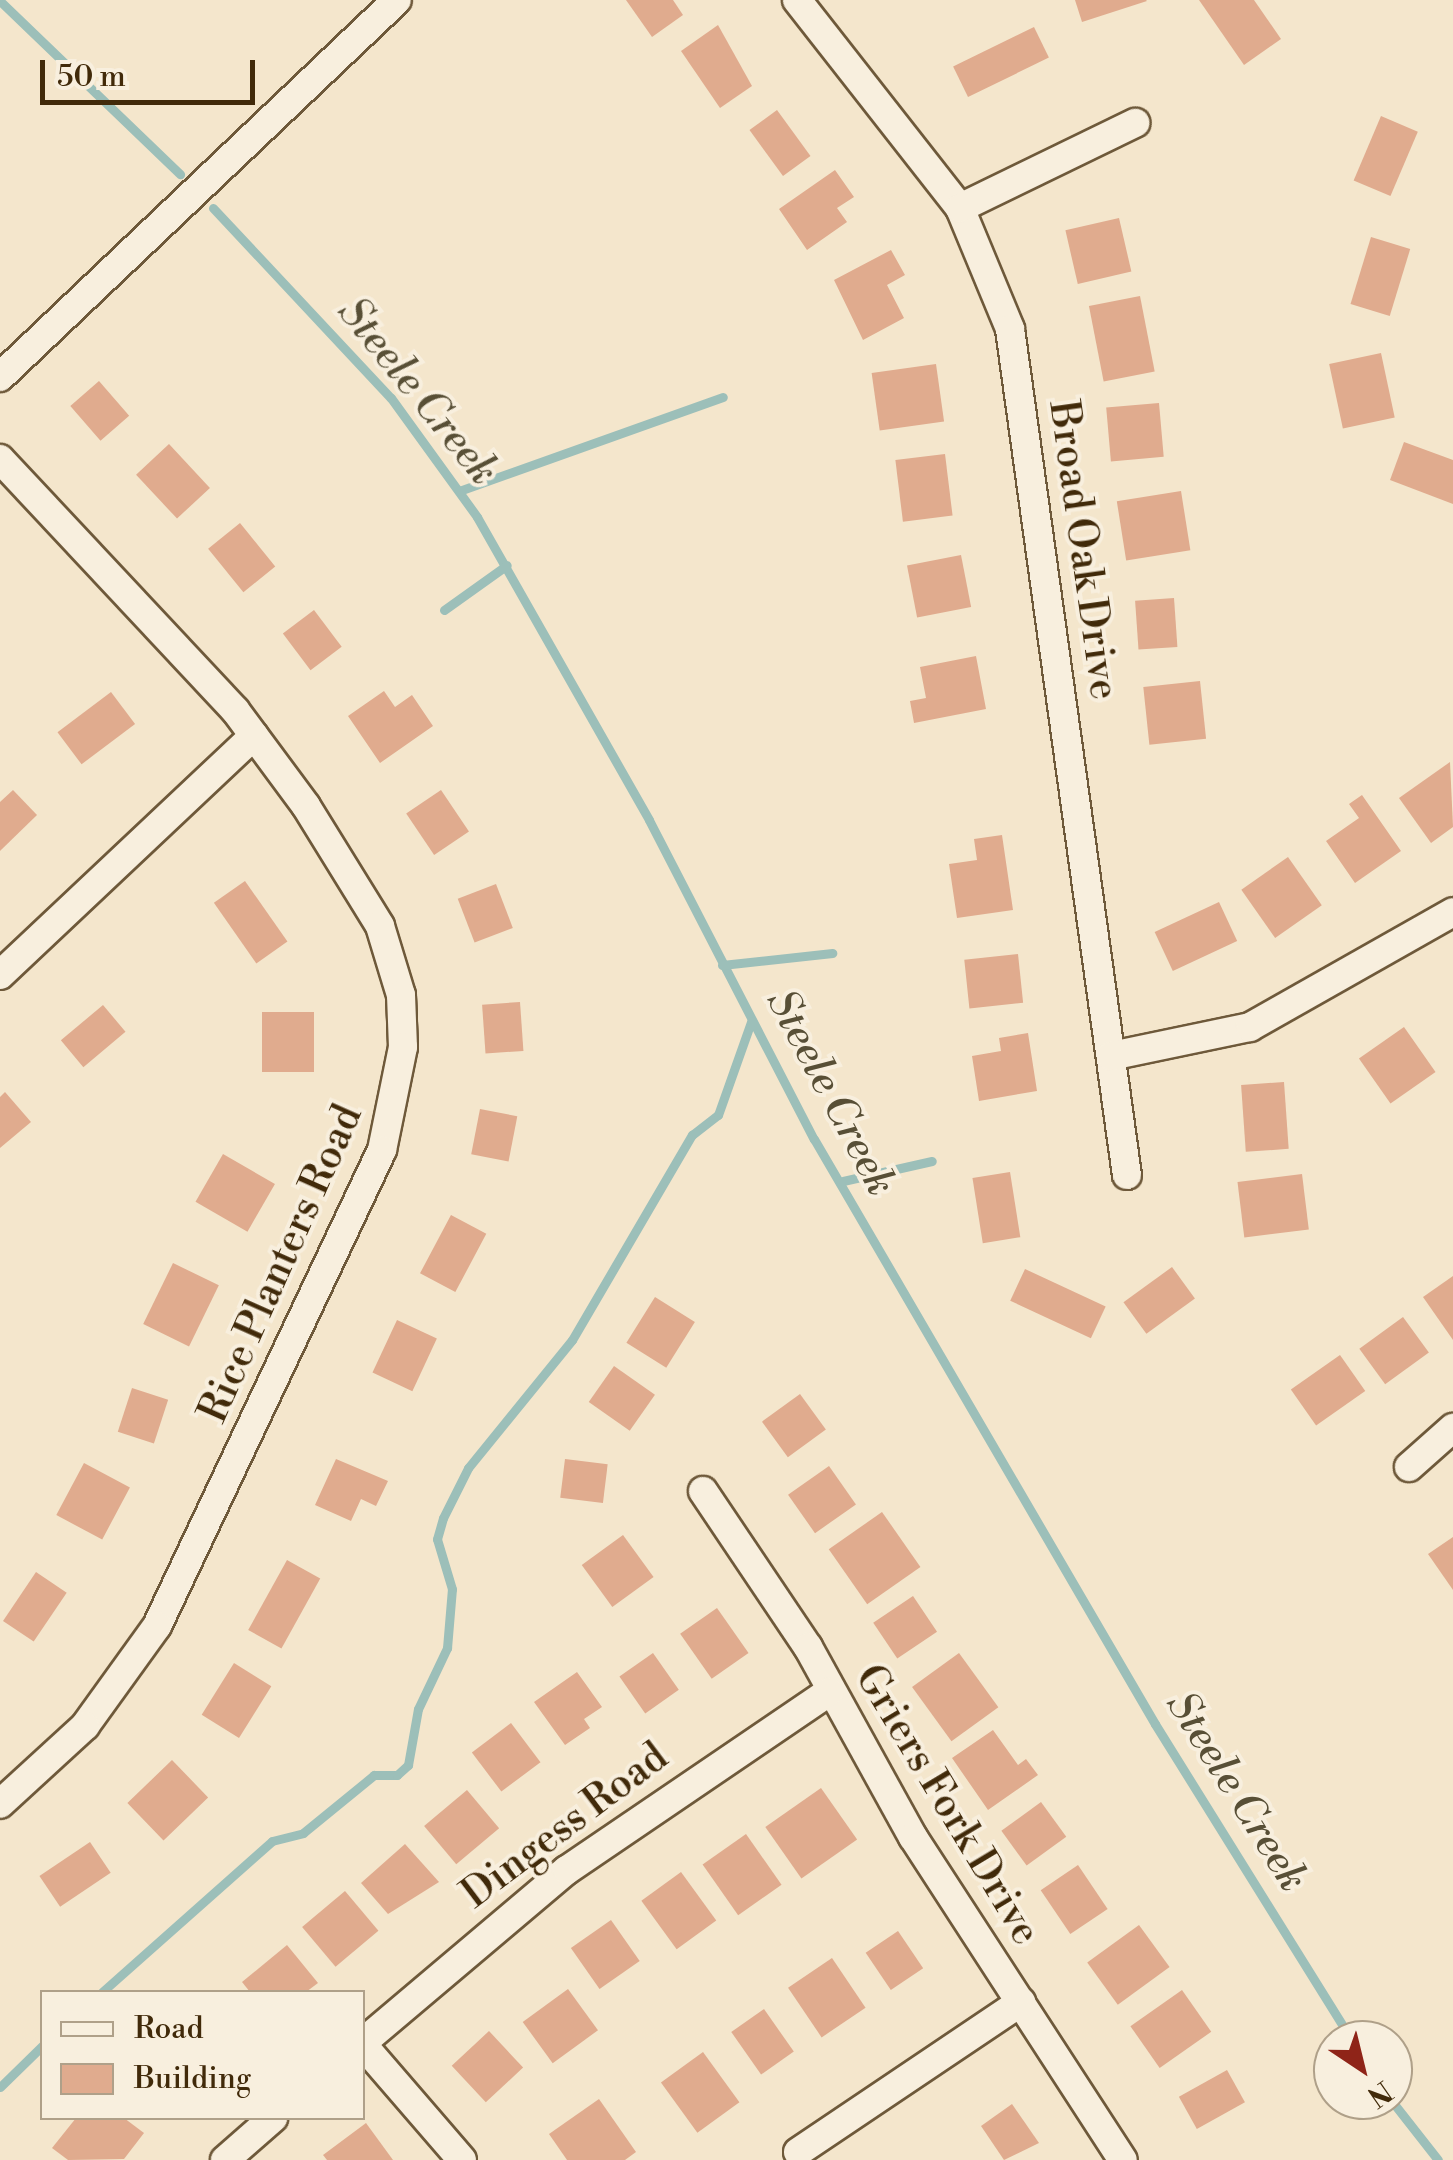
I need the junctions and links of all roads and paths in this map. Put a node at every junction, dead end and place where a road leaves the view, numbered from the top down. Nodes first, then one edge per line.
1 (397, 0) edge
2 (797, 0) edge
3 (1135, 123) dead end
4 (960, 208) junction
5 (0, 377) edge
6 (0, 458) edge
7 (254, 736) junction
8 (1453, 912) edge
9 (0, 975) edge
10 (1111, 1056) junction
11 (1127, 1175) dead end
12 (1453, 1428) edge
13 (1409, 1468) dead end
14 (703, 1491) dead end
15 (830, 1692) junction
16 (0, 1804) edge
17 (1022, 2002) junction
18 (365, 2041) edge
19 (365, 2047) edge
20 (271, 2120) edge
21 (798, 2152) dead end
22 (225, 2160) edge
23 (462, 2160) edge
24 (1124, 2160) edge

1 - 5 street
2 - 4 street, Broad Oak Drive
3 - 4 street
4 - 10 street, Broad Oak Drive
6 - 7 street, Rice Planters Road
7 - 9 street
7 - 16 street, Rice Planters Road
8 - 10 street
10 - 11 street, Broad Oak Drive
12 - 13 street
14 - 15 street, Griers Fork Drive
15 - 17 street, Griers Fork Drive
15 - 18 street, Dingess Road
17 - 21 street
17 - 24 street, Griers Fork Drive
19 - 23 street
20 - 22 street

